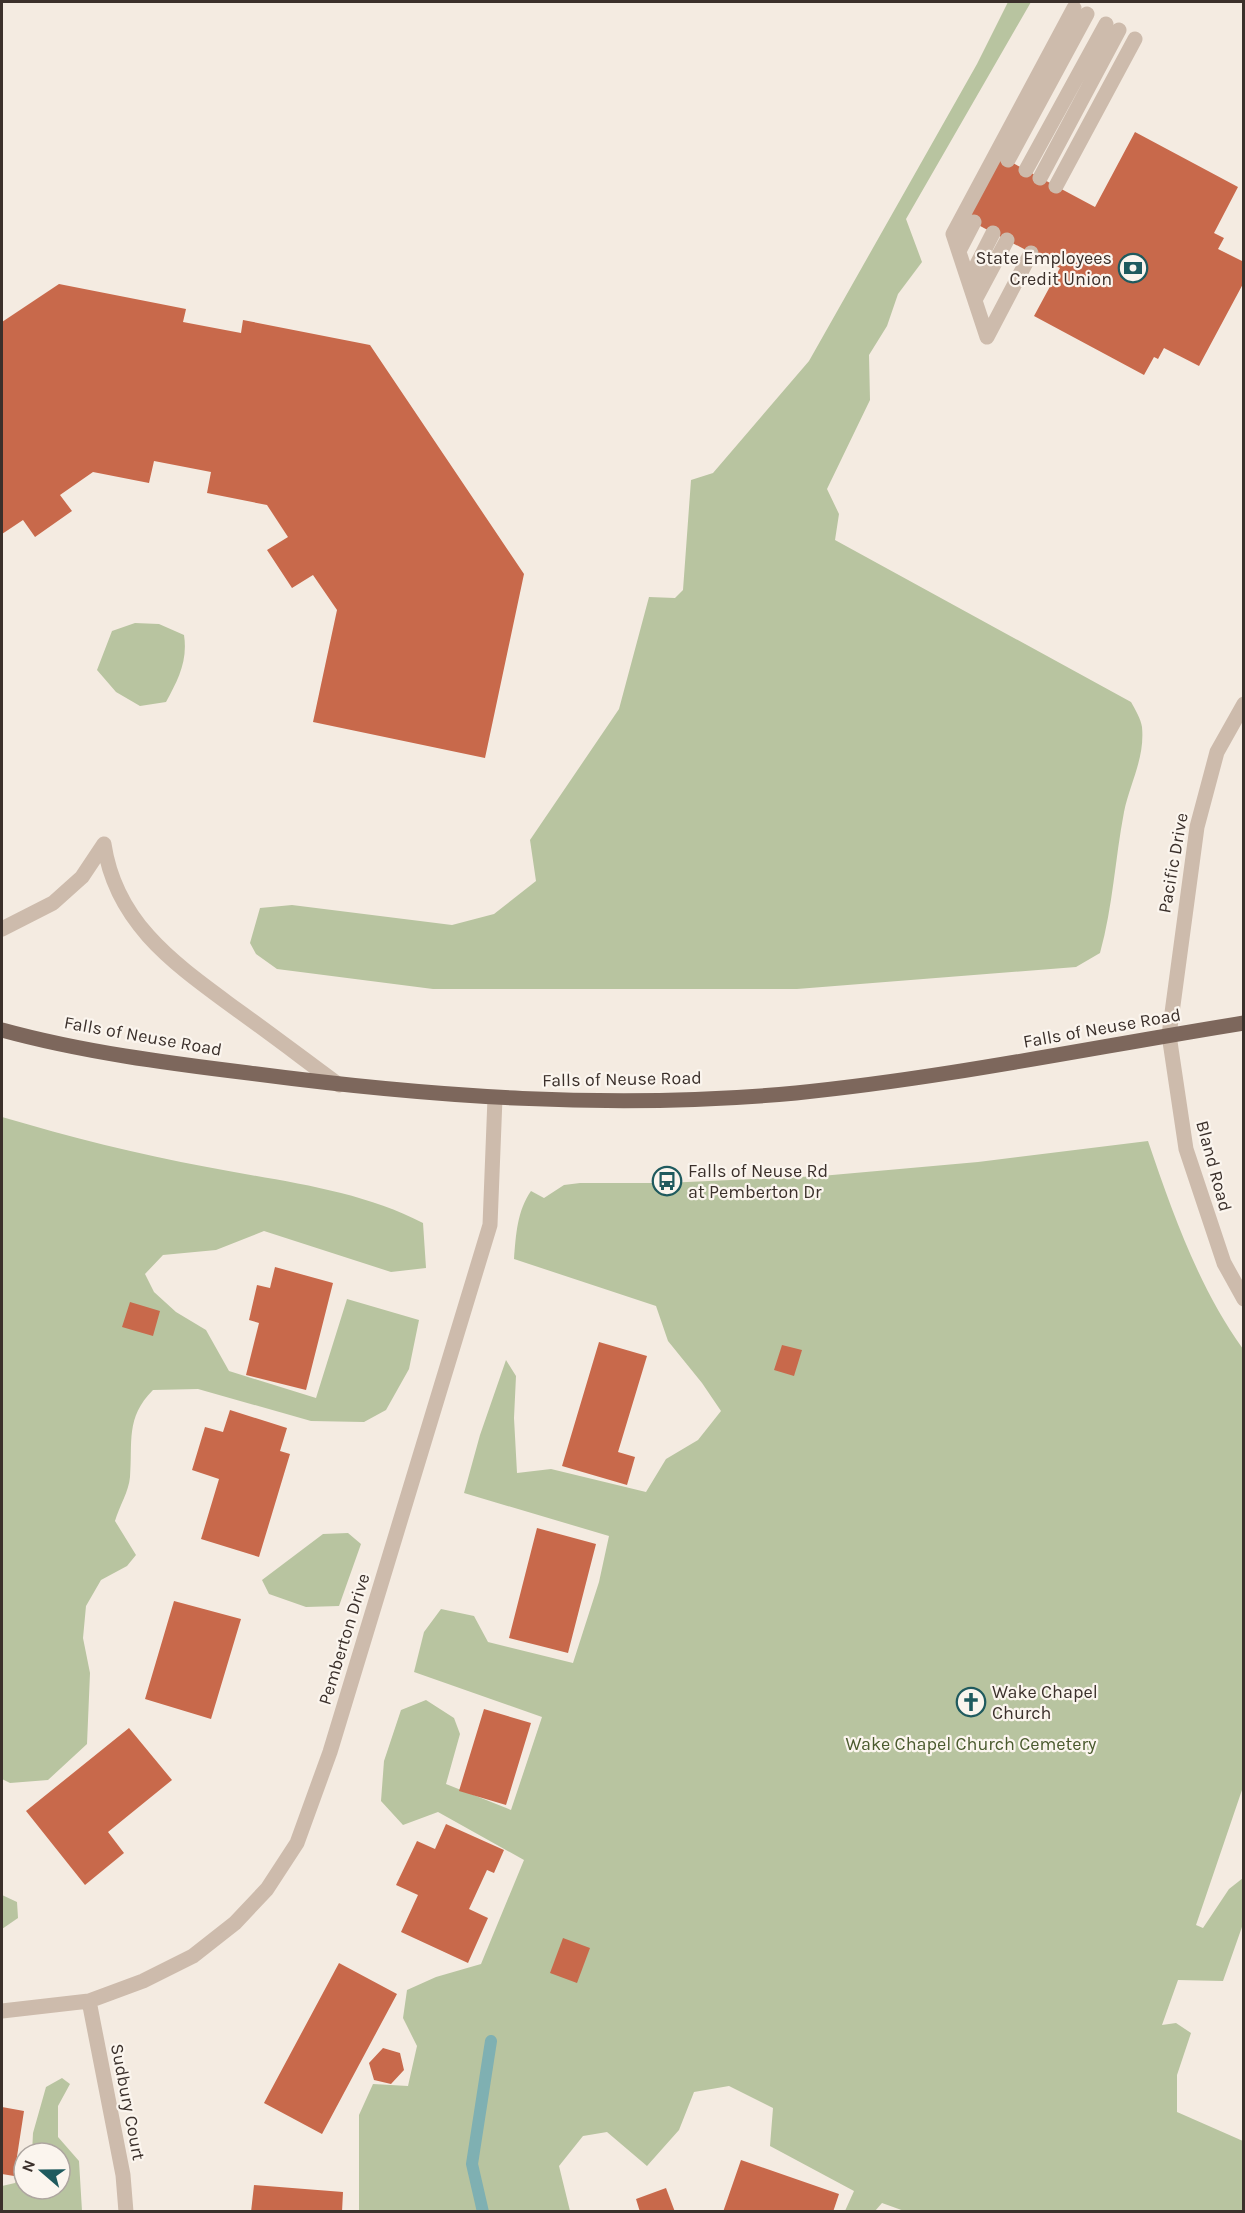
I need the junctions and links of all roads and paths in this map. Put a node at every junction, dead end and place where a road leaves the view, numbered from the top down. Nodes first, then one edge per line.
1 (1113, 27) dead end
2 (1139, 40) dead end
3 (1008, 160) dead end
4 (1033, 174) dead end
5 (1060, 189) dead end
6 (974, 222) dead end
7 (959, 251) junction
8 (1027, 251) dead end
9 (969, 280) junction
10 (975, 300) junction
11 (1244, 704) edge
12 (2, 929) edge
13 (1244, 1023) edge
14 (2, 1030) edge
15 (1169, 1035) junction
16 (339, 1085) junction
17 (495, 1098) junction
18 (1244, 1299) edge
19 (89, 2001) junction
20 (2, 2011) edge
21 (126, 2211) edge

1 - 4 street
2 - 5 street
3 - 7 street
6 - 7 street
7 - 9 street
8 - 10 street
9 - 10 street
9 - 10 street
11 - 15 street, Pacific Drive
12 - 16 street
13 - 15 main road, Falls of Neuse Road
14 - 16 main road, Falls of Neuse Road
15 - 17 main road, Falls of Neuse Road
15 - 18 street, Bland Road
16 - 17 main road, Falls of Neuse Road
17 - 19 street, Pemberton Drive
19 - 20 street, Pemberton Drive
19 - 21 street, Sudbury Court

